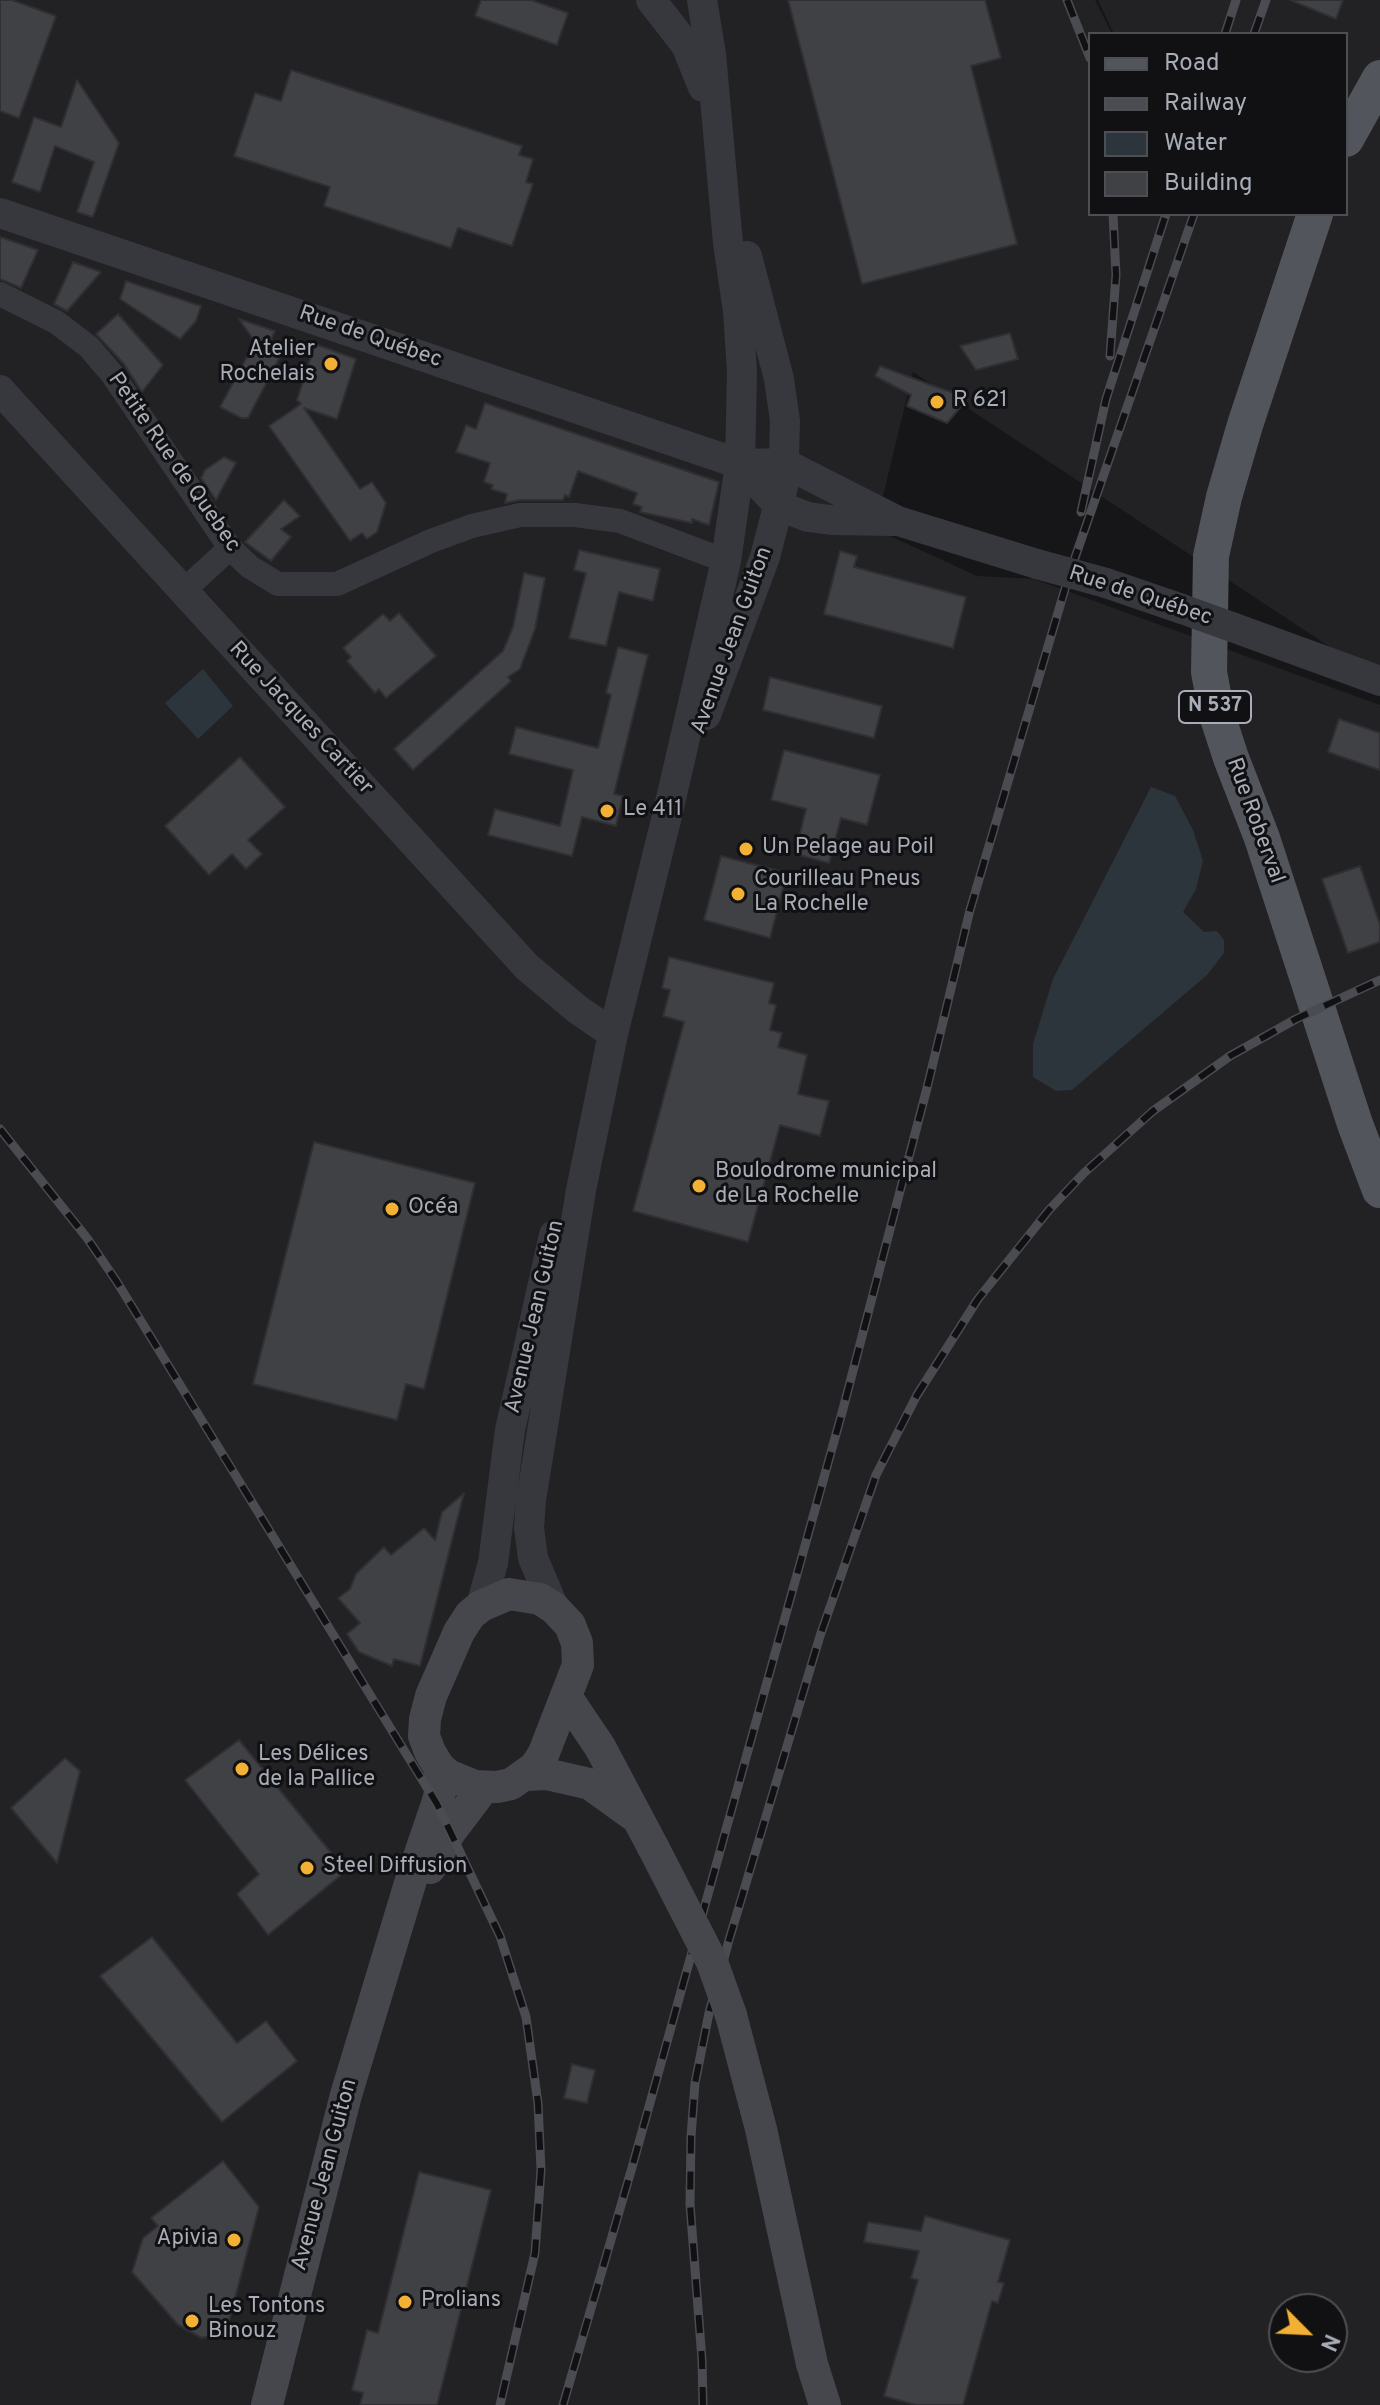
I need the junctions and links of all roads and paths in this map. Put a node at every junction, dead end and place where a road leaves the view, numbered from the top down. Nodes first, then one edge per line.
1 (651, 0) edge
2 (702, 0) edge
3 (1380, 78) edge
4 (716, 131) junction
5 (1348, 135) edge
6 (724, 178) junction
7 (0, 213) edge
8 (1314, 216) edge
9 (0, 294) edge
10 (0, 390) edge
11 (766, 477) junction
12 (898, 521) junction
13 (230, 548) junction
14 (726, 561) junction
15 (183, 591) junction
16 (1380, 681) edge
17 (667, 816) junction
18 (613, 1034) junction
19 (1380, 1190) edge
20 (546, 1328) junction
21 (481, 1606) junction
22 (554, 1608) junction
23 (567, 1698) junction
24 (439, 1767) junction
25 (527, 1775) junction
26 (484, 1787) junction
27 (636, 1817) junction
28 (390, 1946) junction
29 (267, 2405) edge
30 (825, 2405) edge

1 - 4 street
2 - 4 street
3 - 5 main road
4 - 6 street
6 - 11 street
6 - 11 street
7 - 11 street, Rue de Québec
8 - 19 main road, Rue Roberval / N 537
9 - 13 street, Petite Rue de Quebec
10 - 15 street, Rue Jacques Cartier
11 - 12 street, Rue de Québec
11 - 12 street, Rue de Québec
11 - 14 street, Avenue Jean Guiton
11 - 17 street, Avenue Jean Guiton
12 - 16 street, Rue de Québec, bridge
13 - 14 street, Petite Rue de Quebec
13 - 15 street
14 - 17 street, Avenue Jean Guiton
15 - 18 street, Rue Jacques Cartier
17 - 18 street, Avenue Jean Guiton
18 - 20 street, Avenue Jean Guiton
20 - 21 street, Avenue Jean Guiton
20 - 22 street, Avenue Jean Guiton
21 - 22 main road
21 - 24 main road
22 - 23 main road
23 - 25 main road
23 - 27 main road
24 - 26 main road
24 - 28 main road, Avenue Jean Guiton
25 - 26 main road
25 - 27 main road
26 - 28 main road, Avenue Jean Guiton
27 - 30 main road, bridge
28 - 29 main road, Avenue Jean Guiton

